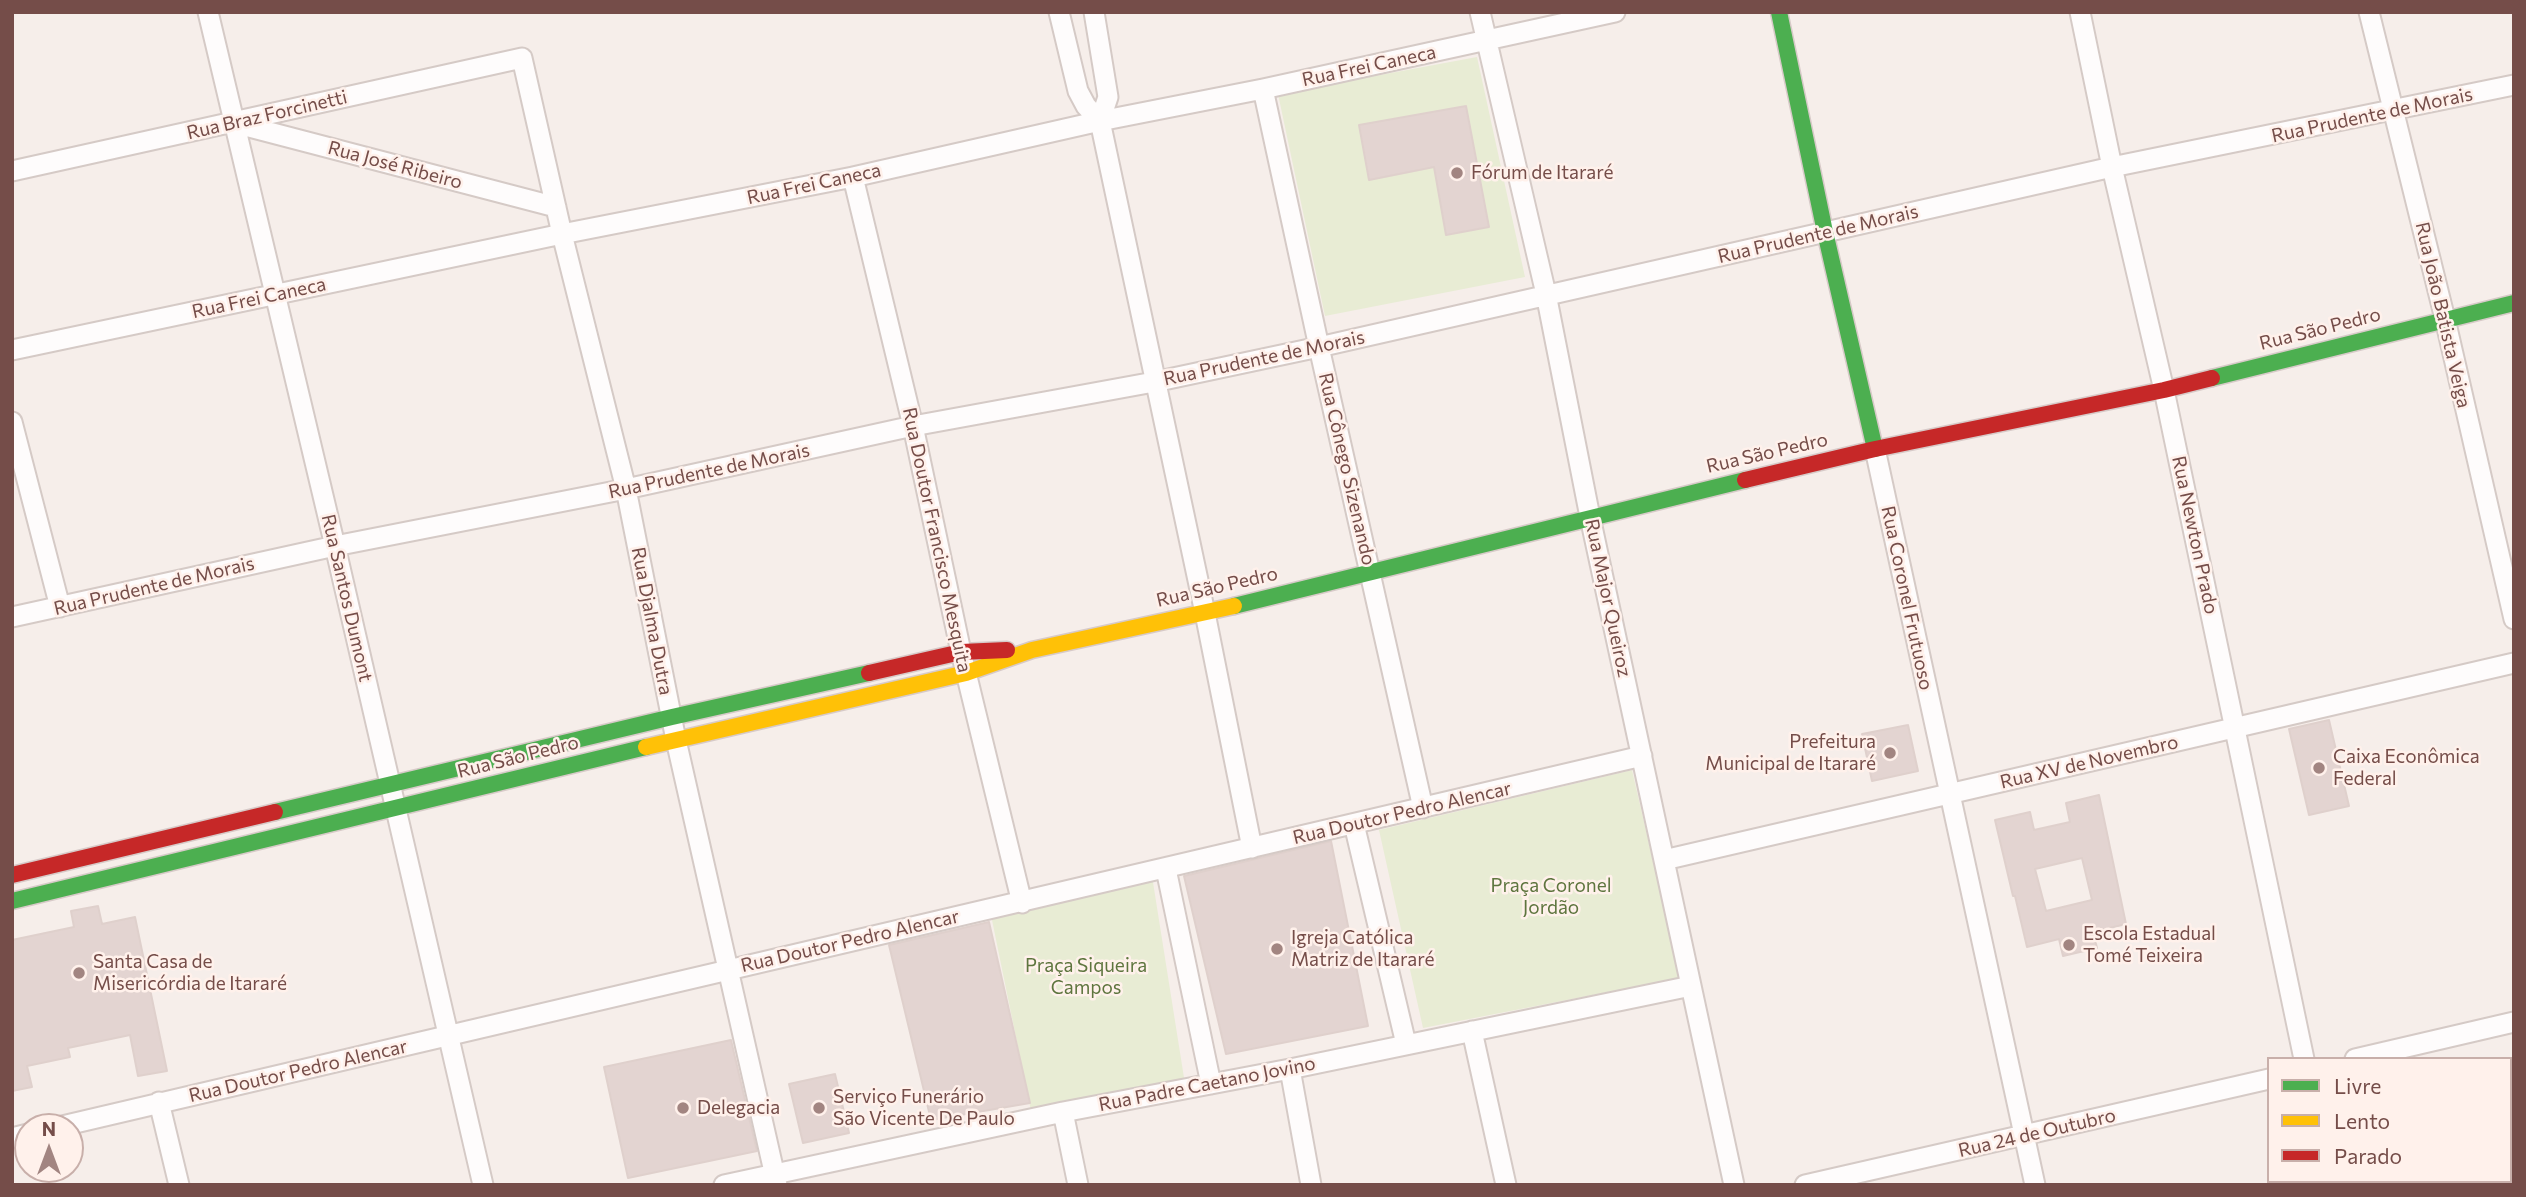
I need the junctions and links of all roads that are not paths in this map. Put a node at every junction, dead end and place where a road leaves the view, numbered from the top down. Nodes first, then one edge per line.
1 (208, 12) edge
2 (1059, 12) edge
3 (1094, 12) edge
4 (1480, 12) edge
5 (1615, 12) edge
6 (1779, 12) edge
7 (2080, 12) edge
8 (2369, 12) edge
9 (1486, 40) junction
10 (522, 58) joint
11 (2514, 86) edge
12 (1263, 89) junction
13 (2393, 111) junction
14 (1100, 121) junction
15 (234, 123) junction
16 (2112, 167) junction
17 (12, 171) edge
18 (853, 177) junction
19 (556, 208) junction
20 (1825, 232) junction
21 (562, 234) junction
22 (1546, 294) junction
23 (274, 295) junction
24 (2514, 303) edge
25 (2445, 319) junction
26 (1319, 347) junction
27 (12, 350) edge
28 (1154, 382) junction
29 (2164, 390) junction
30 (12, 422) edge
31 (913, 426) junction
32 (1875, 449) junction
33 (626, 489) junction
34 (1590, 517) junction
35 (335, 546) junction
36 (1370, 572) junction
37 (60, 607) junction
38 (1205, 612) junction
39 (12, 617) edge
40 (2514, 618) edge
41 (1032, 650) junction
42 (961, 652) junction
43 (2514, 663) edge
44 (966, 673) junction
45 (672, 717) junction
46 (2235, 729) junction
47 (676, 740) junction
48 (1642, 756) junction
49 (390, 785) junction
50 (1950, 794) junction
51 (1423, 808) junction
52 (395, 809) junction
53 (1354, 824) junction
54 (1252, 848) junction
55 (1664, 860) junction
56 (1166, 869) junction
57 (12, 875) edge
58 (12, 901) edge
59 (1022, 903) junction
60 (728, 968) junction
61 (1691, 986) junction
62 (2514, 1021) edge
63 (1472, 1031) junction
64 (448, 1037) junction
65 (1406, 1044) junction
66 (2304, 1057) edge
67 (2363, 1057) edge
68 (1290, 1069) junction
69 (2267, 1079) edge
70 (1211, 1084) junction
71 (159, 1102) junction
72 (1063, 1112) junction
73 (84, 1121) edge
74 (2024, 1136) junction
75 (776, 1180) edge
76 (179, 1185) edge
77 (483, 1185) edge
78 (724, 1185) edge
79 (1078, 1185) edge
80 (1311, 1185) edge
81 (1506, 1185) edge
82 (1734, 1185) edge
83 (1805, 1185) edge
84 (2035, 1185) edge

1 - 15 street, Rua Santos Dumont
2 - 14 street
3 - 14 street
4 - 9 street, Rua Major Queiroz
5 - 9 street, Rua Frei Caneca
6 - 20 main road, Rua Coronel Frutuoso
7 - 16 street, Rua Newton Prado
8 - 13 street, Rua João Batista Veiga
9 - 12 street, Rua Frei Caneca
9 - 22 street, Rua Major Queiroz
10 - 15 street, Rua Braz Forcinetti
10 - 19 street, Rua Djalma Dutra
11 - 13 street, Rua Prudente de Morais
12 - 14 street, Rua Frei Caneca
12 - 26 street, Rua Cônego Sizenando
13 - 16 street, Rua Prudente de Morais
13 - 25 street, Rua João Batista Veiga
14 - 18 street, Rua Frei Caneca
14 - 28 street
15 - 17 street, Rua Braz Forcinetti
15 - 19 street, Rua José Ribeiro
15 - 23 street, Rua Santos Dumont
16 - 20 street, Rua Prudente de Morais
16 - 29 street, Rua Newton Prado
18 - 21 street, Rua Frei Caneca
18 - 31 street, Rua Doutor Francisco Mesquita
19 - 21 street, Rua Djalma Dutra
20 - 22 street, Rua Prudente de Morais
20 - 32 main road, Rua Coronel Frutuoso
21 - 23 street, Rua Frei Caneca
21 - 33 street, Rua Djalma Dutra
22 - 26 street, Rua Prudente de Morais
22 - 34 street, Rua Major Queiroz
23 - 27 street, Rua Frei Caneca
23 - 35 street, Rua Santos Dumont
24 - 25 main road, Rua São Pedro
25 - 29 main road, Rua São Pedro
25 - 40 street, Rua João Batista Veiga
26 - 28 street, Rua Prudente de Morais
26 - 36 street, Rua Cônego Sizenando
28 - 31 street, Rua Prudente de Morais
28 - 38 street
29 - 32 main road, Rua São Pedro
29 - 46 street, Rua Newton Prado
30 - 37 street
31 - 33 street, Rua Prudente de Morais
31 - 42 street, Rua Doutor Francisco Mesquita
32 - 34 main road, Rua São Pedro
32 - 50 street, Rua Coronel Frutuoso
33 - 35 street, Rua Prudente de Morais
33 - 45 street, Rua Djalma Dutra
34 - 36 main road, Rua São Pedro
34 - 48 street, Rua Major Queiroz
35 - 37 street, Rua Prudente de Morais
35 - 49 street, Rua Santos Dumont
36 - 38 main road, Rua São Pedro
36 - 51 street, Rua Cônego Sizenando
37 - 39 street, Rua Prudente de Morais
38 - 41 main road, Rua São Pedro
38 - 54 street
41 - 42 main road, Rua São Pedro
41 - 44 main road, Rua São Pedro
42 - 44 street, Rua Doutor Francisco Mesquita
42 - 45 main road, Rua São Pedro
43 - 46 street, Rua XV de Novembro
44 - 47 main road, Rua São Pedro
44 - 59 street, Rua Doutor Francisco Mesquita
45 - 47 street, Rua Djalma Dutra
45 - 49 main road, Rua São Pedro
46 - 50 street, Rua XV de Novembro
46 - 66 street, Rua Newton Prado
47 - 52 main road, Rua São Pedro
47 - 60 street, Rua Djalma Dutra
48 - 51 street, Rua Doutor Pedro Alencar
48 - 55 street, Rua Major Queiroz
49 - 52 street, Rua Santos Dumont
49 - 57 main road, Rua São Pedro
50 - 55 street, Rua XV de Novembro
50 - 74 street, Rua Coronel Frutuoso
51 - 53 street, Rua Doutor Pedro Alencar
52 - 58 main road, Rua São Pedro
52 - 64 street, Rua Santos Dumont
53 - 54 street, Rua Doutor Pedro Alencar
53 - 65 street
54 - 56 street, Rua Doutor Pedro Alencar
55 - 61 street, Rua Major Queiroz
56 - 59 street, Rua Doutor Pedro Alencar
56 - 70 street
59 - 60 street, Rua Doutor Pedro Alencar
60 - 64 street, Rua Doutor Pedro Alencar
60 - 75 street, Rua Djalma Dutra
61 - 63 street, Rua Padre Caetano Jovino
61 - 82 street, Rua Major Queiroz
62 - 67 street
63 - 65 street, Rua Padre Caetano Jovino
63 - 81 street
64 - 71 street, Rua Doutor Pedro Alencar
64 - 77 street, Rua Santos Dumont
65 - 68 street, Rua Padre Caetano Jovino
68 - 70 street, Rua Padre Caetano Jovino
68 - 80 street
69 - 74 street, Rua 24 de Outubro
70 - 72 street, Rua Padre Caetano Jovino
71 - 73 street, Rua Doutor Pedro Alencar
71 - 76 street
72 - 75 street, Rua Padre Caetano Jovino
72 - 79 street
74 - 83 street, Rua 24 de Outubro
74 - 84 street, Rua Coronel Frutuoso
75 - 78 street, Rua Padre Caetano Jovino

